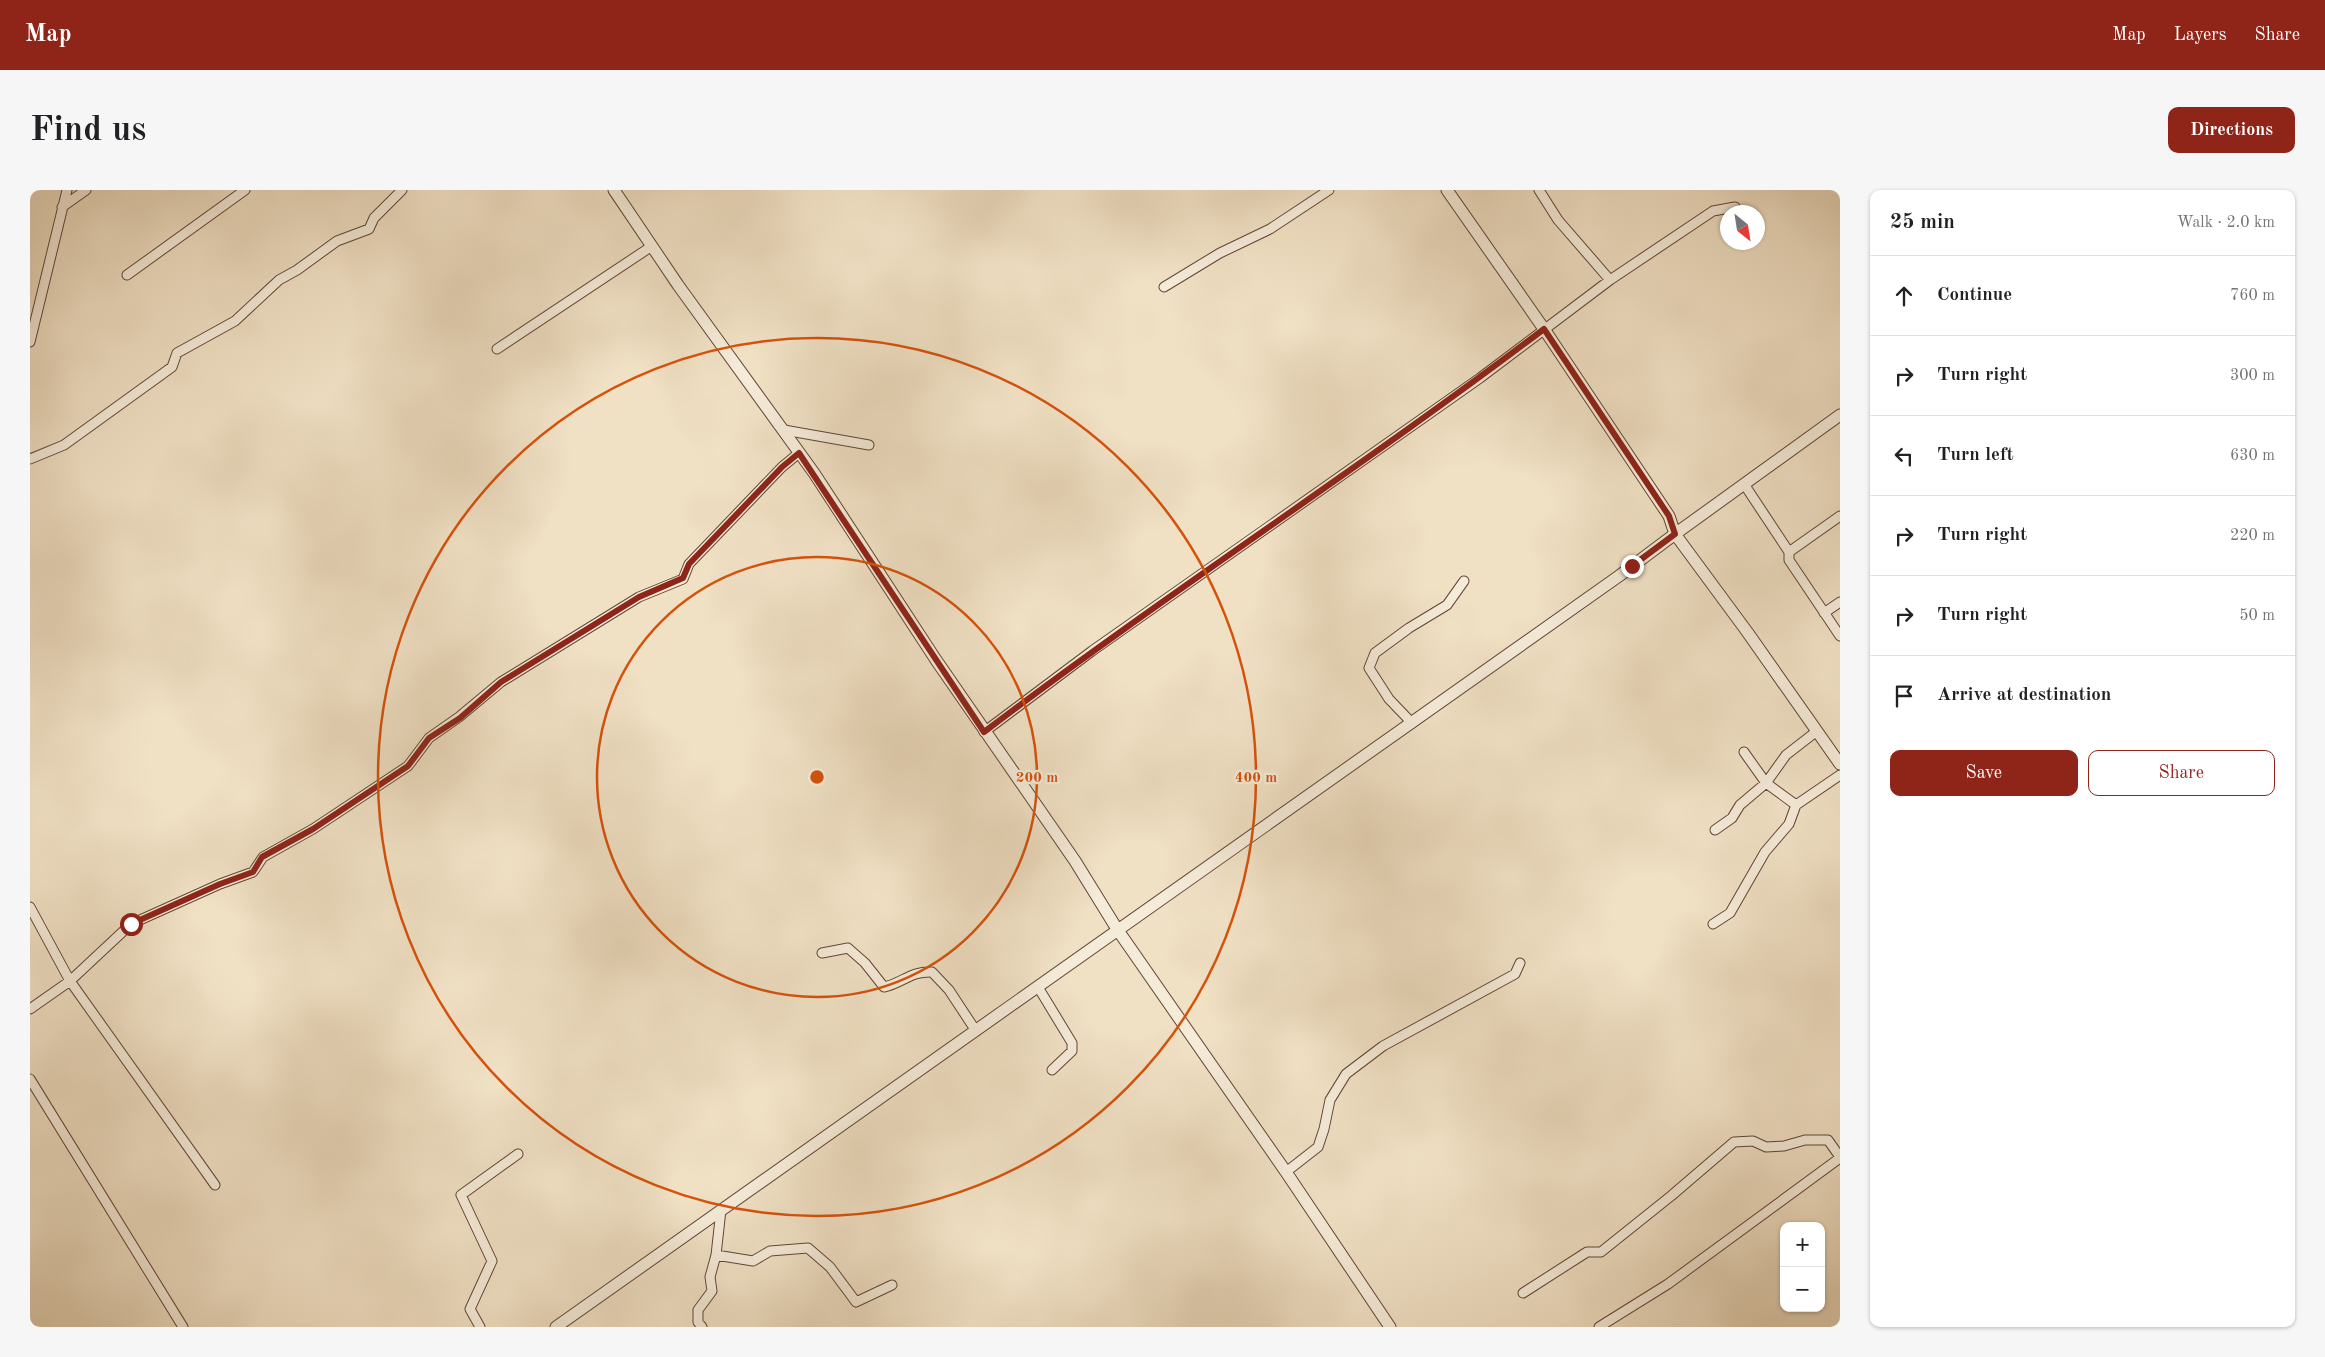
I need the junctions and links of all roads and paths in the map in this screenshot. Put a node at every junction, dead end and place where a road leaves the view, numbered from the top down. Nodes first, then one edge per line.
1 (67, 190) edge
2 (86, 190) edge
3 (246, 190) edge
4 (402, 190) edge
5 (614, 190) edge
6 (1329, 190) edge
7 (1447, 190) edge
8 (1539, 190) edge
9 (62, 207) junction
10 (1720, 210) edge
11 (652, 246) junction
12 (127, 275) dead end
13 (1610, 280) junction
14 (1164, 287) dead end
15 (1544, 329) junction
16 (30, 342) edge
17 (497, 349) dead end
18 (1840, 415) edge
19 (784, 430) junction
20 (869, 445) dead end
21 (799, 453) junction
22 (30, 459) edge
23 (1744, 484) junction
24 (1840, 516) edge
25 (1675, 534) junction
26 (1789, 552) junction
27 (1464, 581) dead end
28 (1840, 602) edge
29 (1824, 613) junction
30 (1840, 636) edge
31 (1412, 723) junction
32 (1817, 731) junction
33 (984, 732) junction
34 (1744, 752) dead end
35 (1840, 764) edge
36 (1840, 775) edge
37 (1766, 783) junction
38 (1796, 805) junction
39 (1715, 830) dead end
40 (30, 907) edge
41 (1713, 924) dead end
42 (1117, 929) junction
43 (822, 953) dead end
44 (1520, 963) dead end
45 (70, 982) junction
46 (1038, 987) junction
47 (30, 1009) edge
48 (976, 1031) junction
49 (1052, 1070) dead end
50 (30, 1079) edge
51 (518, 1154) dead end
52 (1840, 1157) edge
53 (1286, 1172) junction
54 (215, 1185) dead end
55 (721, 1210) junction
56 (716, 1255) junction
57 (892, 1285) dead end
58 (1524, 1293) dead end
59 (184, 1327) edge
60 (480, 1327) edge
61 (556, 1327) edge
62 (702, 1327) edge
63 (1390, 1327) edge
64 (1599, 1327) edge

1 - 9 street
2 - 9 street
3 - 12 street
4 - 22 street
5 - 11 street
6 - 14 street
7 - 15 street
8 - 13 street
9 - 16 street
10 - 13 street
11 - 17 street
11 - 19 street
13 - 15 street
15 - 25 street
15 - 33 street
18 - 23 street
19 - 20 street
19 - 21 street
21 - 33 street
21 - 45 street
23 - 25 street
23 - 26 street
24 - 26 street
25 - 31 street
25 - 32 street
26 - 29 street
27 - 31 street
28 - 29 street
29 - 30 street
31 - 42 street
32 - 35 street
32 - 37 street
33 - 42 street
34 - 37 street
36 - 38 street
37 - 38 street
37 - 39 street
38 - 41 street
40 - 45 street
42 - 46 street
42 - 53 street
43 - 48 street
44 - 53 street
45 - 47 street
45 - 54 street
46 - 48 street
46 - 49 street
48 - 55 street
50 - 59 street
51 - 60 street
52 - 58 street
52 - 64 street
53 - 63 street
55 - 56 street
55 - 61 street
56 - 57 street
56 - 62 street

